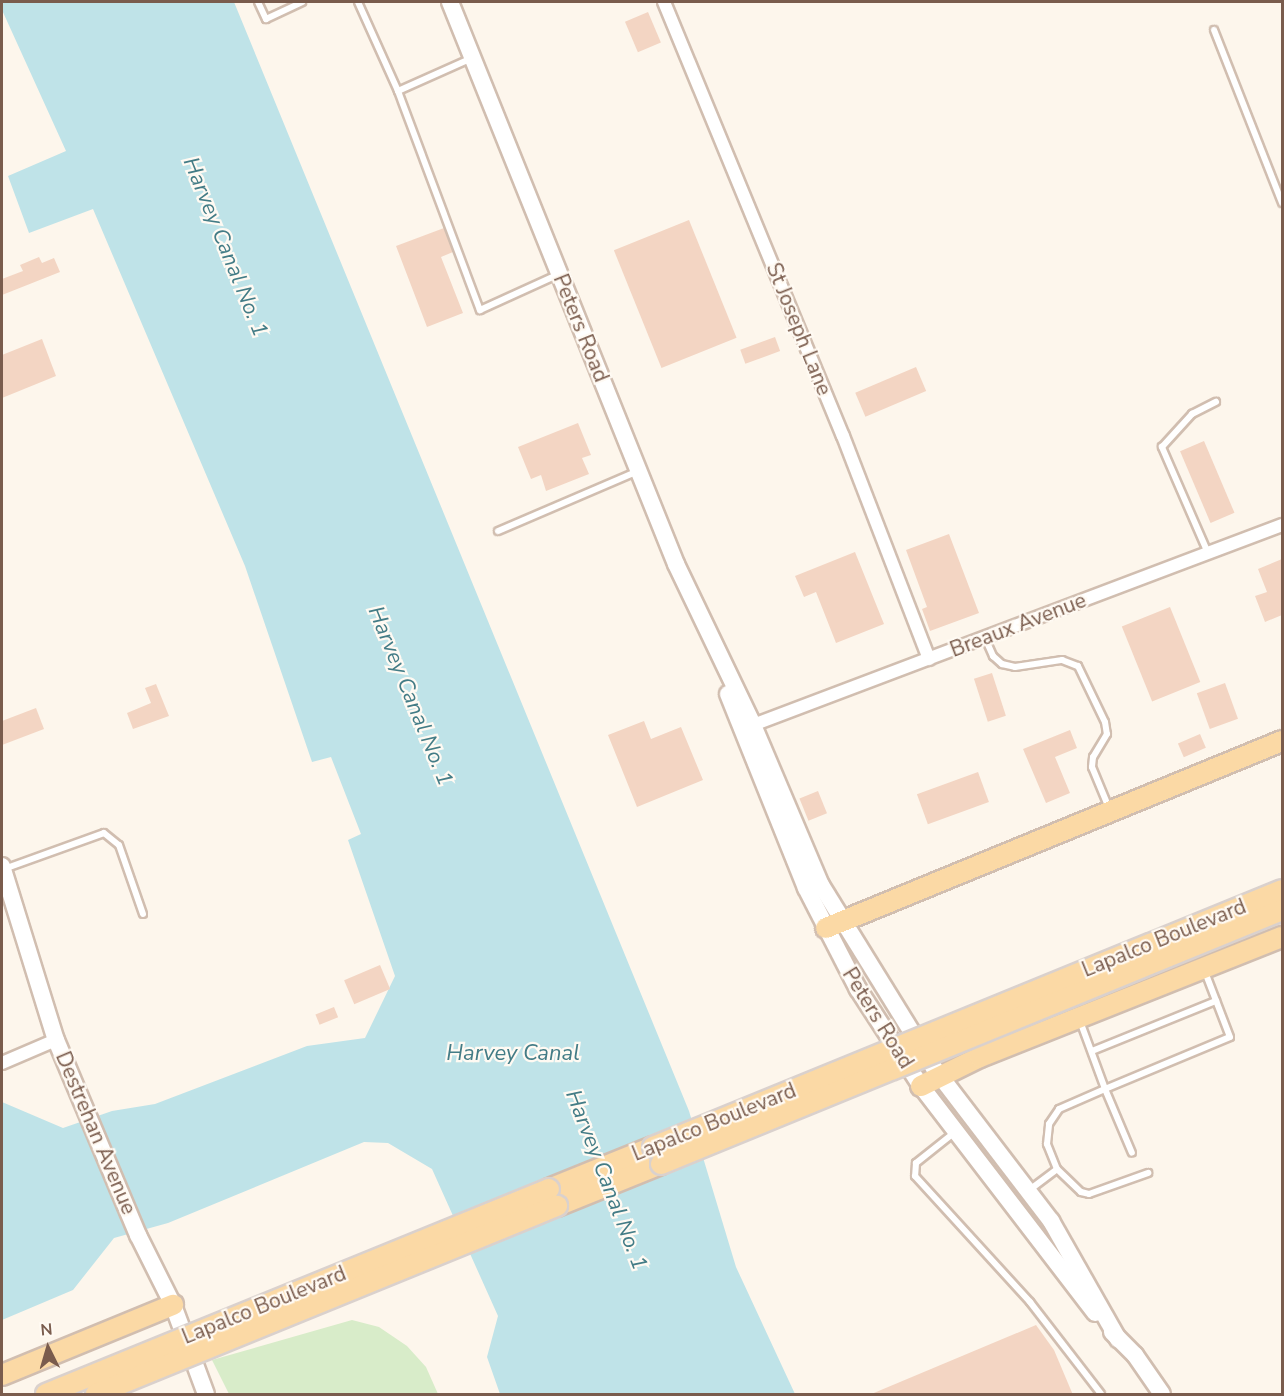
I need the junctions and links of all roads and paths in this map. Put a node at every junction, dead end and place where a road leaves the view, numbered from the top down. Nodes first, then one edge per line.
1 (258, 2) edge
2 (302, 2) edge
3 (358, 2) edge
4 (450, 2) edge
5 (664, 2) edge
6 (1214, 30) dead end
7 (472, 58) junction
8 (398, 92) junction
9 (1282, 203) edge
10 (560, 274) junction
11 (1216, 402) dead end
12 (639, 471) junction
13 (1282, 525) edge
14 (498, 531) dead end
15 (1209, 553) junction
16 (985, 638) junction
17 (715, 653) junction
18 (929, 659) junction
19 (753, 725) junction
20 (1282, 741) edge
21 (1111, 812) junction
22 (2, 868) edge
23 (5, 888) edge
24 (1282, 890) edge
25 (1282, 910) edge
26 (143, 915) dead end
27 (835, 925) junction
28 (1282, 937) edge
29 (1203, 968) junction
30 (1216, 1002) junction
31 (1079, 1017) junction
32 (56, 1040) junction
33 (1092, 1051) junction
34 (2, 1063) edge
35 (940, 1075) junction
36 (921, 1086) junction
37 (1105, 1089) junction
38 (956, 1132) junction
39 (1132, 1154) dead end
40 (1057, 1169) junction
41 (1149, 1173) dead end
42 (1028, 1191) junction
43 (173, 1305) junction
44 (1118, 1339) junction
45 (2, 1375) edge
46 (46, 1395) edge
47 (96, 1395) edge
48 (206, 1395) edge
49 (1101, 1395) edge
50 (1162, 1395) edge

1 - 2 lane
3 - 8 lane
4 - 7 main road, Peters Road
5 - 18 street, St Joseph Lane
6 - 9 lane
7 - 8 lane
7 - 10 main road, Peters Road
8 - 10 lane
10 - 12 main road, Peters Road
11 - 15 lane
12 - 14 lane
12 - 17 main road, Peters Road
13 - 15 street, Breaux Avenue
15 - 16 street, Breaux Avenue
16 - 18 street, Breaux Avenue
16 - 21 lane
17 - 19 main road, Peters Road
17 - 27 main road, Peters Road
18 - 19 street, Breaux Avenue
19 - 27 main road, Peters Road
20 - 21 main road
21 - 27 main road
22 - 23 main road, Destrehan Avenue
22 - 26 lane
23 - 32 main road, Destrehan Avenue
24 - 46 main road, Lapalco Boulevard, bridge
25 - 47 main road, Lapalco Boulevard, bridge
27 - 35 main road, Peters Road
27 - 36 main road, Peters Road
28 - 29 main road
29 - 30 lane
29 - 31 main road
30 - 33 lane
30 - 37 lane
31 - 33 lane
31 - 35 main road
32 - 34 street
32 - 43 main road, Destrehan Avenue
33 - 37 lane
35 - 36 main road
35 - 42 main road, Peters Road
36 - 38 main road, Peters Road
37 - 39 lane
37 - 40 lane
38 - 44 main road, Peters Road
38 - 49 lane
40 - 41 lane
40 - 42 lane
42 - 44 main road, Peters Road
43 - 45 main road
43 - 48 main road, Destrehan Avenue
44 - 50 main road, Peters Road

